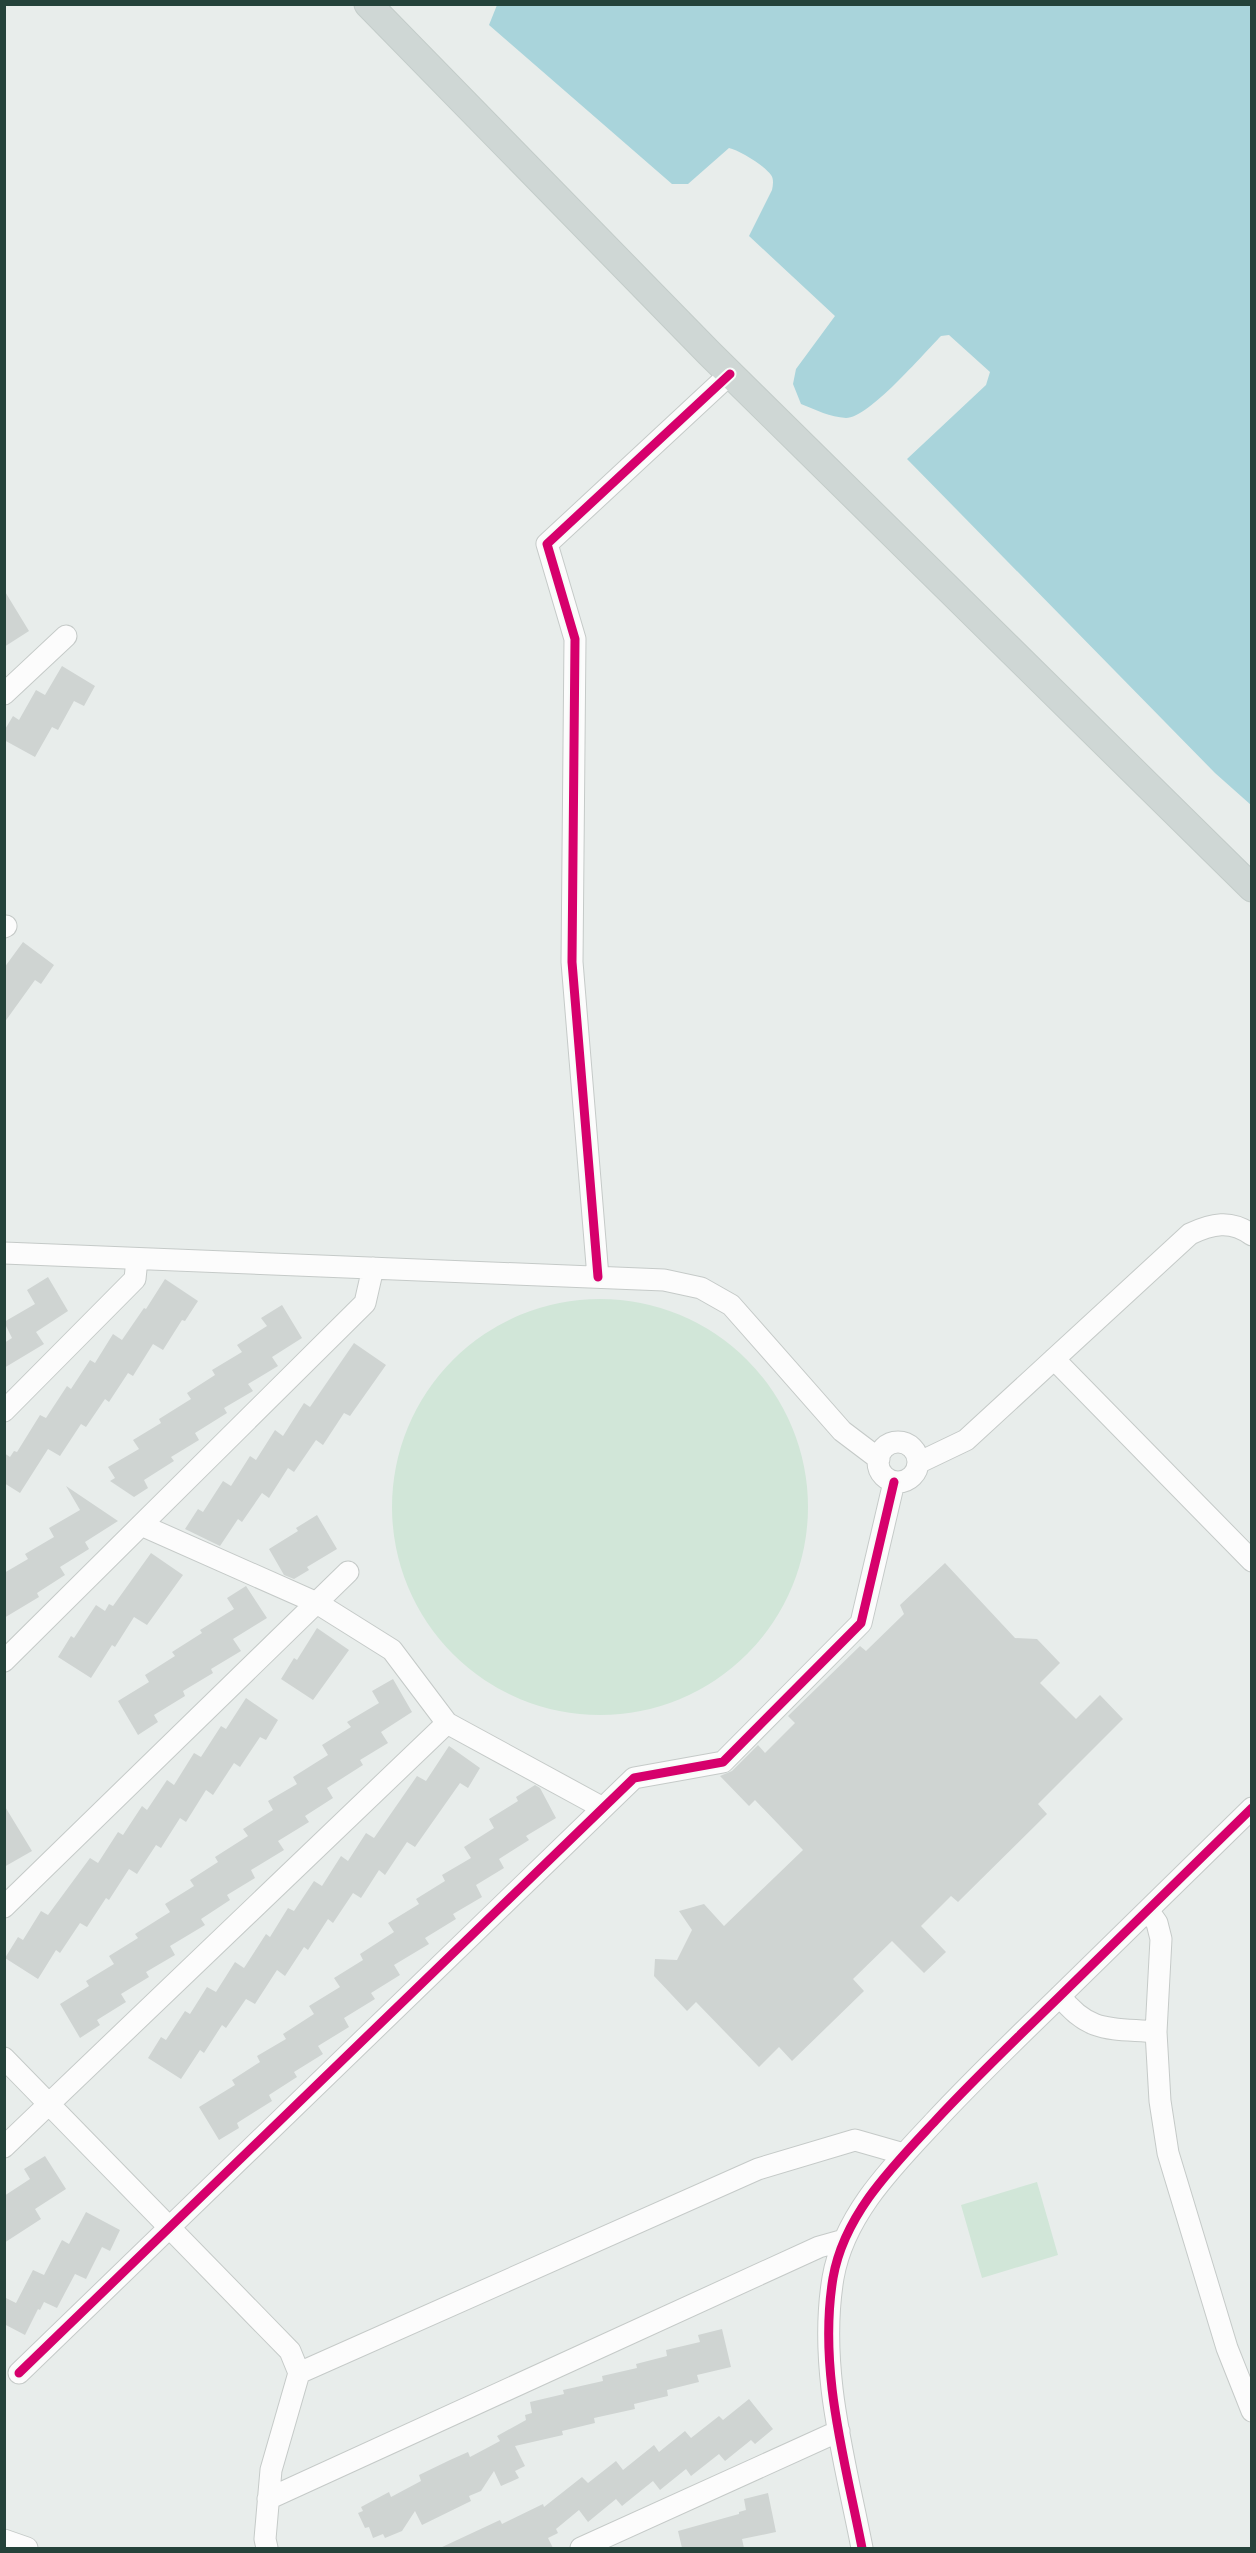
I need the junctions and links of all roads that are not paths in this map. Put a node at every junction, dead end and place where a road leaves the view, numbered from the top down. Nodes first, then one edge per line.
1 (368, 4) edge
2 (730, 374) junction
3 (66, 636) dead end
4 (4, 693) edge
5 (1251, 888) edge
6 (1251, 1235) edge
7 (4, 1253) edge
8 (137, 1259) junction
9 (373, 1268) junction
10 (598, 1277) junction
11 (1054, 1359) junction
12 (4, 1411) edge
13 (879, 1459) junction
14 (918, 1463) junction
15 (894, 1482) junction
16 (141, 1525) junction
17 (1251, 1561) edge
18 (348, 1572) dead end
19 (317, 1603) junction
20 (4, 1661) edge
21 (447, 1723) junction
22 (603, 1808) junction
23 (1251, 1808) edge
24 (4, 1907) edge
25 (1148, 1910) junction
26 (1060, 1996) junction
27 (1156, 2032) junction
28 (4, 2058) edge
29 (50, 2104) junction
30 (4, 2147) edge
31 (904, 2154) junction
32 (170, 2227) junction
33 (844, 2240) junction
34 (19, 2373) dead end
35 (299, 2373) junction
36 (1251, 2411) edge
37 (839, 2431) junction
38 (268, 2499) junction
39 (4, 2540) edge
40 (27, 2548) edge
41 (267, 2548) edge
42 (581, 2548) edge
43 (862, 2548) edge

1 - 2 main road
2 - 5 main road
2 - 10 street
3 - 4 street
6 - 11 street
7 - 8 street
8 - 9 street
8 - 12 street
9 - 10 street
9 - 16 street
10 - 13 street
11 - 14 street
11 - 17 street
13 - 14 street
13 - 15 street
14 - 15 street
15 - 22 street
16 - 19 street
16 - 20 street
18 - 19 street
19 - 21 street
19 - 24 street
21 - 22 street
21 - 29 street
22 - 32 street
23 - 25 street
25 - 26 street
25 - 27 street
26 - 27 street
26 - 31 street
27 - 36 street
28 - 29 street
29 - 30 street
29 - 32 street
31 - 33 street
31 - 35 street
32 - 34 street
32 - 35 street
33 - 37 street
33 - 38 street
35 - 38 street
37 - 42 street
37 - 43 street
38 - 41 street
39 - 40 street

